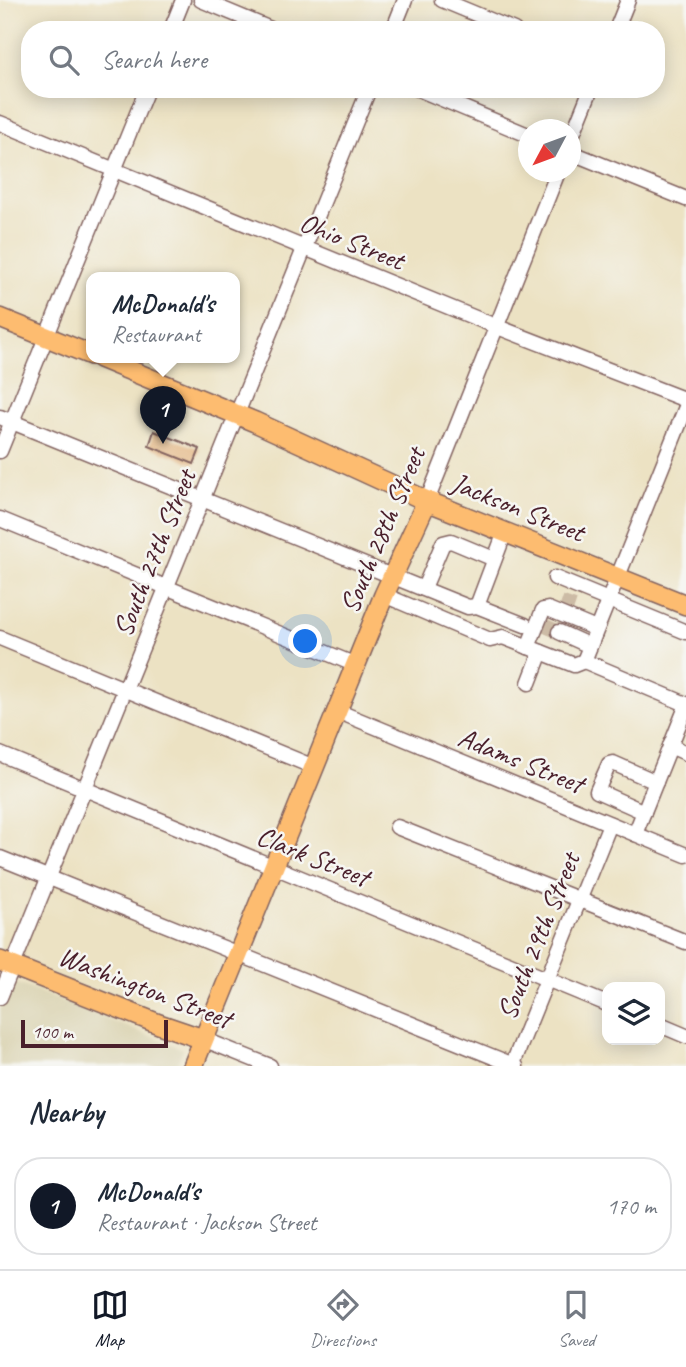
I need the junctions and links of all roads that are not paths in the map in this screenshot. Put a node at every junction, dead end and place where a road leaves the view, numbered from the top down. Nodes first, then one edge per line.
1 (183, 0) edge
2 (201, 0) edge
3 (405, 0) edge
4 (442, 0) edge
5 (628, 0) edge
6 (175, 21) edge
7 (251, 21) edge
8 (397, 21) edge
9 (492, 21) edge
10 (620, 21) edge
11 (143, 98) edge
12 (365, 98) edge
13 (440, 98) edge
14 (588, 98) edge
15 (579, 119) edge
16 (0, 123) edge
17 (518, 131) edge
18 (581, 156) edge
19 (114, 170) junction
20 (554, 182) edge
21 (686, 199) edge
22 (304, 248) junction
23 (0, 318) edge
24 (495, 326) junction
25 (47, 337) junction
26 (86, 353) edge
27 (112, 363) edge
28 (686, 400) edge
29 (686, 407) edge
30 (237, 414) junction
31 (6, 420) edge
32 (0, 451) edge
33 (202, 500) junction
34 (426, 501) junction
35 (0, 519) edge
36 (505, 532) junction
37 (494, 559) junction
38 (584, 564) junction
39 (392, 577) junction
40 (617, 577) junction
41 (555, 578) dead end
42 (166, 588) junction
43 (424, 588) junction
44 (384, 595) junction
45 (607, 600) junction
46 (568, 602) junction
47 (686, 604) edge
48 (477, 606) junction
49 (535, 624) junction
50 (596, 629) junction
51 (559, 632) tunnel mouth
52 (686, 632) edge
53 (0, 638) edge
54 (590, 646) junction
55 (535, 649) junction
56 (584, 661) junction
57 (356, 666) junction
58 (528, 683) dead end
59 (125, 689) junction
60 (686, 706) edge
61 (337, 711) junction
62 (670, 746) junction
63 (686, 753) edge
64 (0, 754) edge
65 (314, 766) junction
66 (656, 782) junction
67 (85, 789) junction
68 (643, 812) junction
69 (610, 824) junction
70 (397, 827) dead end
71 (635, 834) junction
72 (686, 855) edge
73 (0, 858) edge
74 (273, 866) junction
75 (48, 877) junction
76 (579, 899) junction
77 (686, 942) edge
78 (238, 955) junction
79 (6, 963) edge
80 (547, 979) junction
81 (0, 997) edge
82 (602, 1002) edge
83 (665, 1027) edge
84 (686, 1036) edge
85 (204, 1039) junction
86 (513, 1065) edge
87 (193, 1066) edge
88 (270, 1066) edge

1 - 6 street
2 - 7 street
3 - 8 street
4 - 9 street
5 - 10 street
11 - 19 street
12 - 22 street, South 27th Street
13 - 17 street
14 - 15 street
16 - 19 street, Ohio Street
18 - 21 street
19 - 22 street, Ohio Street
19 - 25 street
20 - 24 street, South 28th Street
22 - 24 street, Ohio Street
22 - 30 street, South 27th Street
23 - 25 main road
24 - 28 street, Ohio Street
24 - 34 street, South 28th Street
25 - 26 main road
25 - 31 street
27 - 30 main road, Jackson Street
29 - 40 street
30 - 33 street, South 27th Street
30 - 34 main road, Jackson Street
31 - 32 street
31 - 33 street
33 - 39 street
33 - 42 street, South 27th Street
34 - 36 main road, Jackson Street
34 - 39 main road, South 28th Street
35 - 42 street
36 - 37 street
36 - 38 main road, Jackson Street
37 - 43 street
37 - 48 street
38 - 40 main road, Jackson Street
38 - 46 street
39 - 43 street
39 - 44 main road, South 28th Street
40 - 45 street
40 - 47 main road, Jackson Street
41 - 46 street
42 - 57 street
42 - 59 street, South 27th Street
43 - 48 street
44 - 55 street
44 - 57 main road, South 28th Street
45 - 46 street
45 - 50 street
45 - 52 street
46 - 49 street
46 - 50 street
48 - 49 street
49 - 55 street
50 - 54 street
51 - 54 street
53 - 59 street
54 - 56 street
55 - 56 street
55 - 58 street
56 - 60 street
57 - 61 main road, South 28th Street
59 - 65 street
59 - 67 street, South 27th Street
60 - 62 street
61 - 65 main road, South 28th Street
61 - 69 street, Adams Street
62 - 63 street
62 - 66 street
64 - 67 street, Clark Street
65 - 74 main road, South 28th Street
66 - 68 street
66 - 68 street
67 - 74 street, Clark Street
67 - 75 street, South 27th Street
68 - 71 street
69 - 71 street, Adams Street
69 - 76 street, South 29th Street
70 - 76 street
71 - 72 street, Adams Street
73 - 75 street
74 - 78 main road, South 28th Street
74 - 80 street, Clark Street
75 - 78 street
75 - 79 street, South 27th Street
76 - 77 street
76 - 80 street, South 29th Street
78 - 85 main road, South 28th Street
78 - 86 street
79 - 81 street, South 27th Street
79 - 85 main road, Washington Street
80 - 82 street, Clark Street
80 - 86 street, South 29th Street
83 - 84 street
85 - 87 main road, South 28th Street
85 - 88 street, Washington Street

